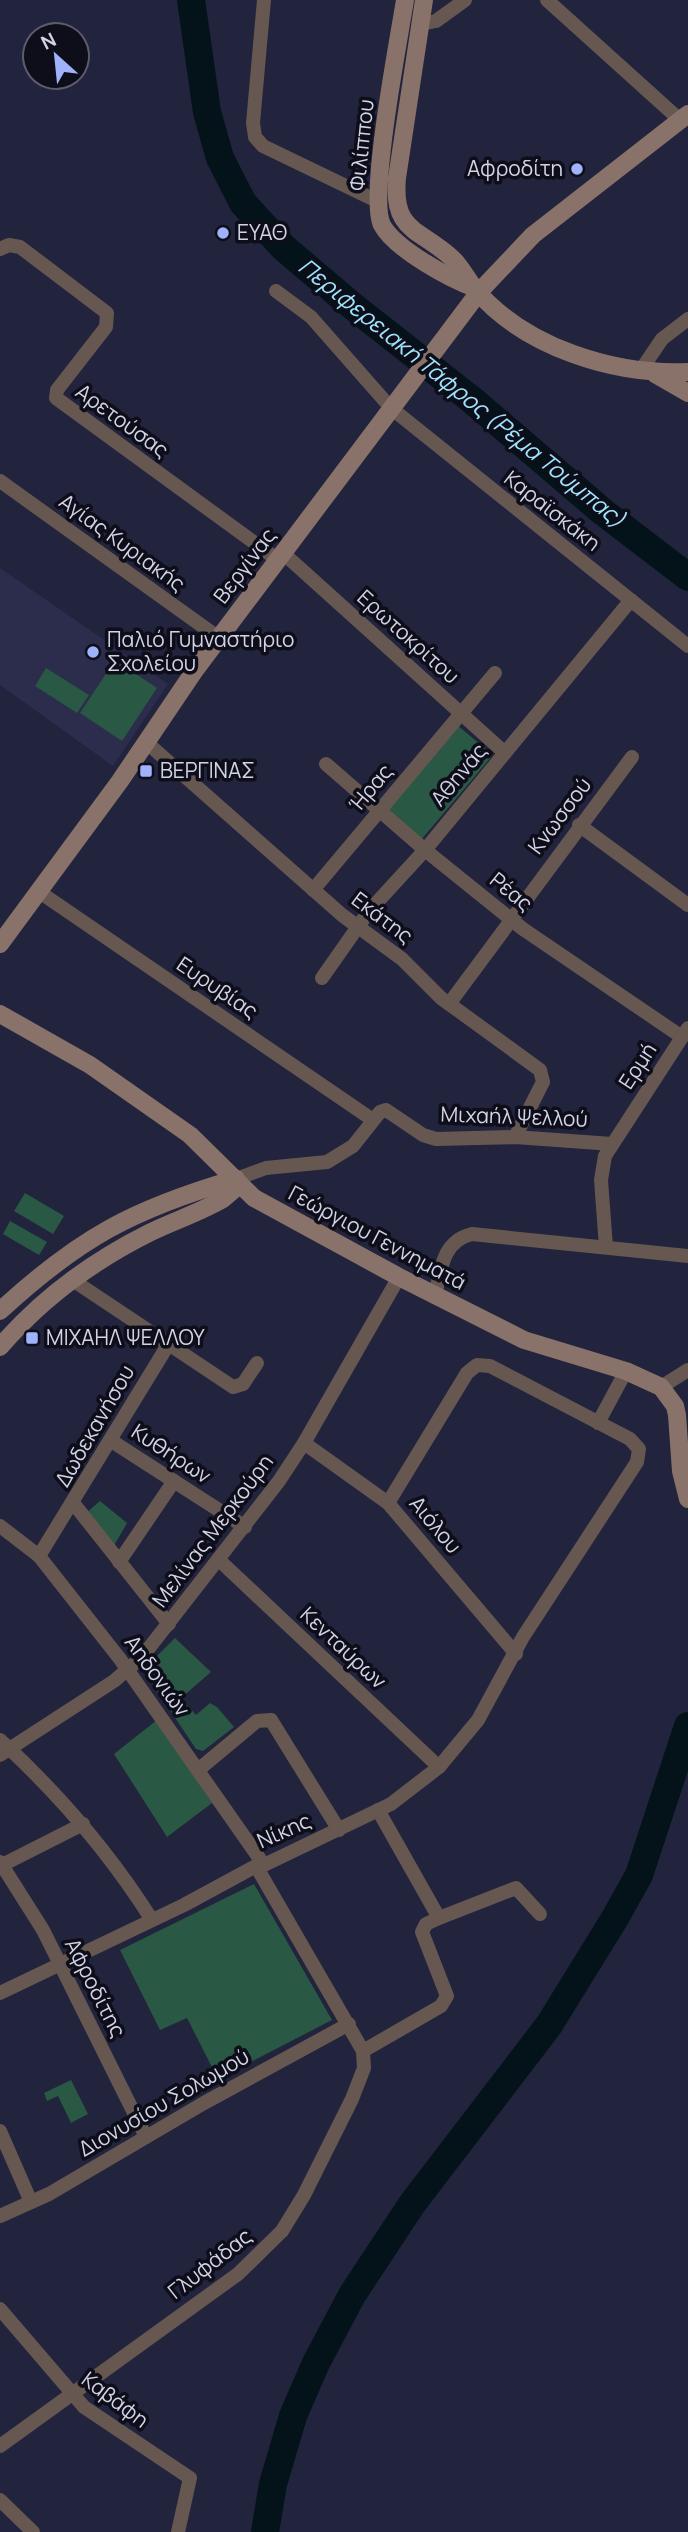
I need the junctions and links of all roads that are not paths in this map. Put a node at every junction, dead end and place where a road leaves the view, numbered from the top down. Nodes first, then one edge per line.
1 (264, 0) edge
2 (405, 0) edge
3 (424, 0) edge
4 (547, 0) edge
5 (459, 1) edge
6 (421, 24) junction
7 (684, 117) edge
8 (379, 202) junction
9 (4, 247) edge
10 (477, 290) junction
11 (276, 291) dead end
12 (688, 320) edge
13 (648, 372) junction
14 (688, 372) edge
15 (688, 393) edge
16 (391, 408) junction
17 (0, 481) edge
18 (280, 556) junction
19 (631, 600) junction
20 (219, 638) junction
21 (688, 646) edge
22 (495, 673) dead end
23 (461, 713) junction
24 (146, 742) junction
25 (505, 753) junction
26 (632, 757) dead end
27 (326, 764) dead end
28 (380, 810) junction
29 (579, 825) junction
30 (425, 850) junction
31 (313, 890) junction
32 (38, 891) junction
33 (688, 905) edge
34 (510, 918) junction
35 (358, 928) junction
36 (0, 944) edge
37 (322, 978) dead end
38 (449, 1004) junction
39 (0, 1014) edge
40 (685, 1032) edge
41 (373, 1120) junction
42 (515, 1137) junction
43 (612, 1144) junction
44 (236, 1178) junction
45 (606, 1247) junction
46 (688, 1256) edge
47 (399, 1277) junction
48 (71, 1279) junction
49 (435, 1296) junction
50 (0, 1311) edge
51 (168, 1345) junction
52 (0, 1347) edge
53 (257, 1363) dead end
54 (688, 1370) edge
55 (626, 1371) junction
56 (662, 1387) junction
57 (598, 1423) junction
58 (110, 1440) junction
59 (304, 1443) junction
60 (174, 1481) junction
61 (688, 1499) edge
62 (388, 1503) junction
63 (74, 1504) junction
64 (0, 1526) edge
65 (245, 1527) junction
66 (39, 1556) junction
67 (219, 1560) junction
68 (119, 1562) junction
69 (169, 1624) junction
70 (516, 1654) junction
71 (128, 1670) junction
72 (3, 1748) edge
73 (439, 1767) junction
74 (198, 1770) junction
75 (378, 1810) junction
76 (83, 1824) junction
77 (339, 1830) junction
78 (1, 1864) edge
79 (260, 1865) junction
80 (540, 1914) dead end
81 (439, 1918) junction
82 (152, 1920) junction
83 (60, 1964) junction
84 (0, 1993) edge
85 (349, 2024) junction
86 (363, 2051) junction
87 (0, 2131) edge
88 (146, 2137) junction
89 (31, 2202) junction
90 (0, 2216) edge
91 (0, 2309) edge
92 (71, 2395) junction
93 (0, 2446) edge
94 (0, 2500) edge
95 (33, 2532) edge
96 (178, 2532) edge

1 - 8 street
2 - 8 street, Φιλίππου
3 - 6 street, Φιλίππου
4 - 7 street
5 - 6 street
6 - 10 street, Φιλίππου
7 - 10 street, Βεργίνας
8 - 10 street, Φιλίππου
9 - 18 street, Αρετούσας
10 - 13 street
10 - 16 street, Βεργίνας
11 - 16 street, Καραϊσκάκη
12 - 13 street
13 - 14 street
13 - 15 street
16 - 18 street, Βεργίνας
16 - 19 street, Καραϊσκάκη
17 - 20 street, Αγίας Κυριακής
18 - 20 street, Βεργίνας
18 - 23 street, Ερωτοκρίτου
19 - 21 street, Καραϊσκάκη
19 - 25 street, Αθηνάς
20 - 24 street, Βεργίνας
22 - 23 street, Ήρας
23 - 25 street, Ερωτοκρίτου
23 - 28 street, Ήρας
24 - 31 street, Εκάτης
24 - 32 street, Βεργίνας
25 - 30 street, Αθηνάς
26 - 29 street, Κνωσσού
27 - 28 street, Ρέας
28 - 30 street, Ρέας
28 - 31 street, Ήρας
29 - 33 street
29 - 34 street, Κνωσσού
30 - 34 street, Ρέας
30 - 35 street, Αθηνάς
31 - 35 street, Εκάτης
32 - 36 street, Βεργίνας
32 - 41 street, Ευρυβίας
34 - 38 street, Κνωσσού
34 - 40 street, Ρέας
35 - 37 street, Αθηνάς
35 - 38 street, Εκάτης
38 - 42 street, Εκάτης
39 - 44 street, Γεώργιου Γεννηματά
40 - 43 street, Ερμή
41 - 42 street, Μιχαήλ Ψελλού
41 - 44 street
42 - 43 street, Μιχαήλ Ψελλού
43 - 45 street, Ερμή
44 - 47 street, Γεώργιου Γεννηματά
44 - 48 street
44 - 50 street
45 - 46 street
45 - 49 street
47 - 49 street, Γεώργιου Γεννηματά
47 - 59 street, Μελίνας Μερκούρη
48 - 51 street
48 - 52 street
49 - 55 street, Γεώργιου Γεννηματά
51 - 53 street
51 - 58 street, Δωδεκανήσου
54 - 56 street
55 - 56 street, Γεώργιου Γεννηματά
55 - 57 street
56 - 61 street
57 - 62 street, Νίκης
57 - 70 street, Νίκης
58 - 60 street, Κυθήρων
58 - 63 street, Δωδεκανήσου
59 - 62 street, Αιόλου
59 - 65 street, Μελίνας Μερκούρη
60 - 65 street, Κυθήρων
60 - 68 street
62 - 70 street, Αιόλου
63 - 66 street, Δωδεκανήσου
63 - 68 street
64 - 66 street, Αηδονιών
65 - 67 street, Μελίνας Μερκούρη
66 - 71 street, Αηδονιών
67 - 69 street, Μελίνας Μερκούρη
67 - 73 street, Κενταύρων
68 - 69 street
69 - 71 street, Μελίνας Μερκούρη
70 - 73 street, Νίκης
71 - 72 street, Μελίνας Μερκούρη
71 - 74 street, Αηδονιών
72 - 76 street
73 - 75 street, Νίκης
74 - 77 street
74 - 79 street, Αηδονιών
75 - 77 street, Νίκης
75 - 81 street
76 - 78 street
76 - 82 street
77 - 79 street, Νίκης
78 - 83 street, Αφροδίτης
79 - 82 street, Νίκης
79 - 85 street, Αηδονιών
80 - 81 street
81 - 86 street
82 - 83 street, Νίκης
83 - 84 street, Νίκης
83 - 88 street, Αφροδίτης
85 - 86 street, Αηδονιών
85 - 88 street, Διονυσίου Σολωμού
86 - 92 street, Γλυφάδας
87 - 89 street
88 - 89 street, Διονυσίου Σολωμού
89 - 90 street, Διονυσίου Σολωμού
91 - 92 street, Καβάφη
92 - 93 street, Γλυφάδας
92 - 96 street, Καβάφη
94 - 95 street

